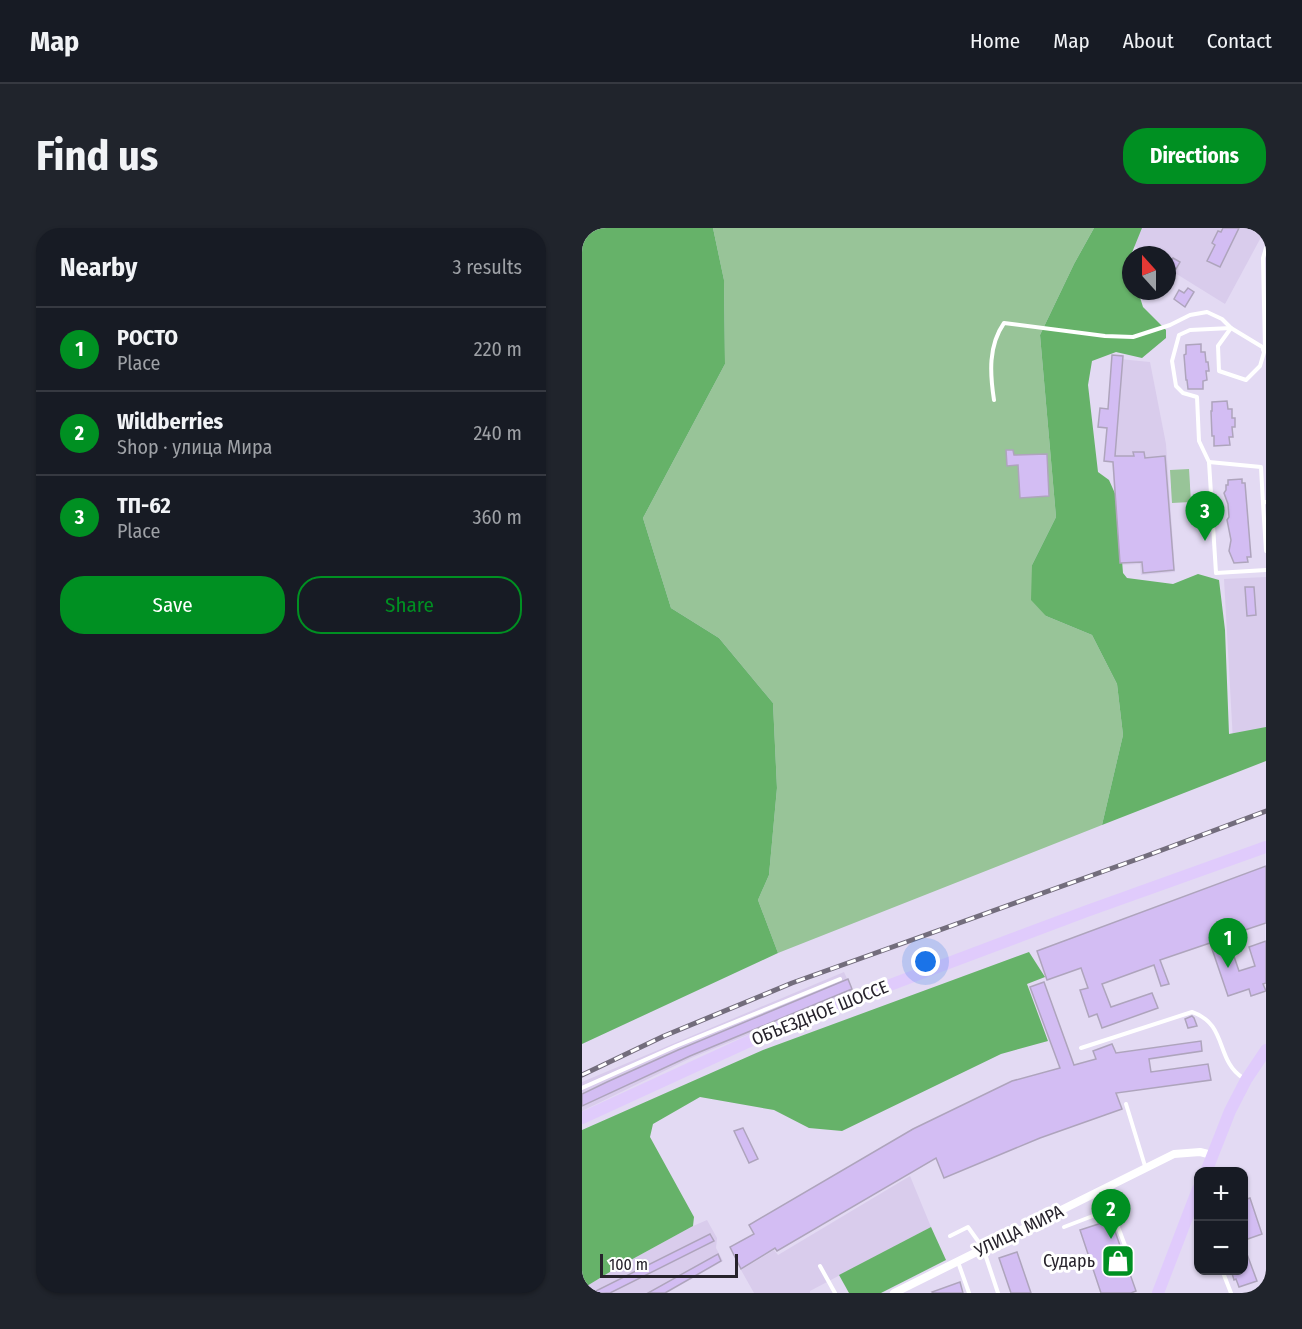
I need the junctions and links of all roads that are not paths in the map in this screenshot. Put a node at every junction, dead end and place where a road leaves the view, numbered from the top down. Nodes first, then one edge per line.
1 (1266, 248) edge
2 (1264, 258) edge
3 (1231, 328) junction
4 (1265, 349) edge
5 (994, 400) dead end
6 (1209, 462) junction
7 (1265, 502) edge
8 (1266, 551) edge
9 (1266, 570) edge
10 (1266, 847) edge
11 (840, 979) dead end
12 (1081, 1048) dead end
13 (1266, 1050) edge
14 (1246, 1080) junction
15 (582, 1088) edge
16 (1126, 1104) dead end
17 (582, 1118) edge
18 (1212, 1155) junction
19 (1208, 1167) edge
20 (1146, 1168) junction
21 (1104, 1189) junction
22 (1194, 1199) edge
23 (1111, 1209) junction
24 (1064, 1227) dead end
25 (950, 1236) dead end
26 (984, 1248) junction
27 (1129, 1256) dead end
28 (957, 1261) junction
29 (820, 1266) dead end
30 (1224, 1275) edge
31 (900, 1292) edge
32 (835, 1293) edge
33 (969, 1293) edge
34 (998, 1293) edge
35 (1158, 1293) edge
36 (1231, 1293) edge

1 - 2 lane
2 - 4 lane
3 - 4 lane
3 - 4 lane
3 - 5 lane
3 - 6 lane
6 - 7 lane
6 - 9 lane
7 - 8 lane
10 - 17 main road, ОБЪЕЗДНОЕ ШОССЕ
11 - 15 lane
12 - 14 lane
13 - 14 main road
14 - 18 main road
16 - 20 lane
18 - 19 main road
18 - 20 street, УЛИЦА МИРА
20 - 21 street, УЛИЦА МИРА
21 - 23 lane
21 - 26 street, УЛИЦА МИРА
22 - 35 main road
23 - 24 lane
23 - 27 lane
25 - 26 lane
26 - 28 street, УЛИЦА МИРА
26 - 34 lane
28 - 31 street, УЛИЦА МИРА
28 - 33 lane
29 - 32 lane
30 - 36 lane

